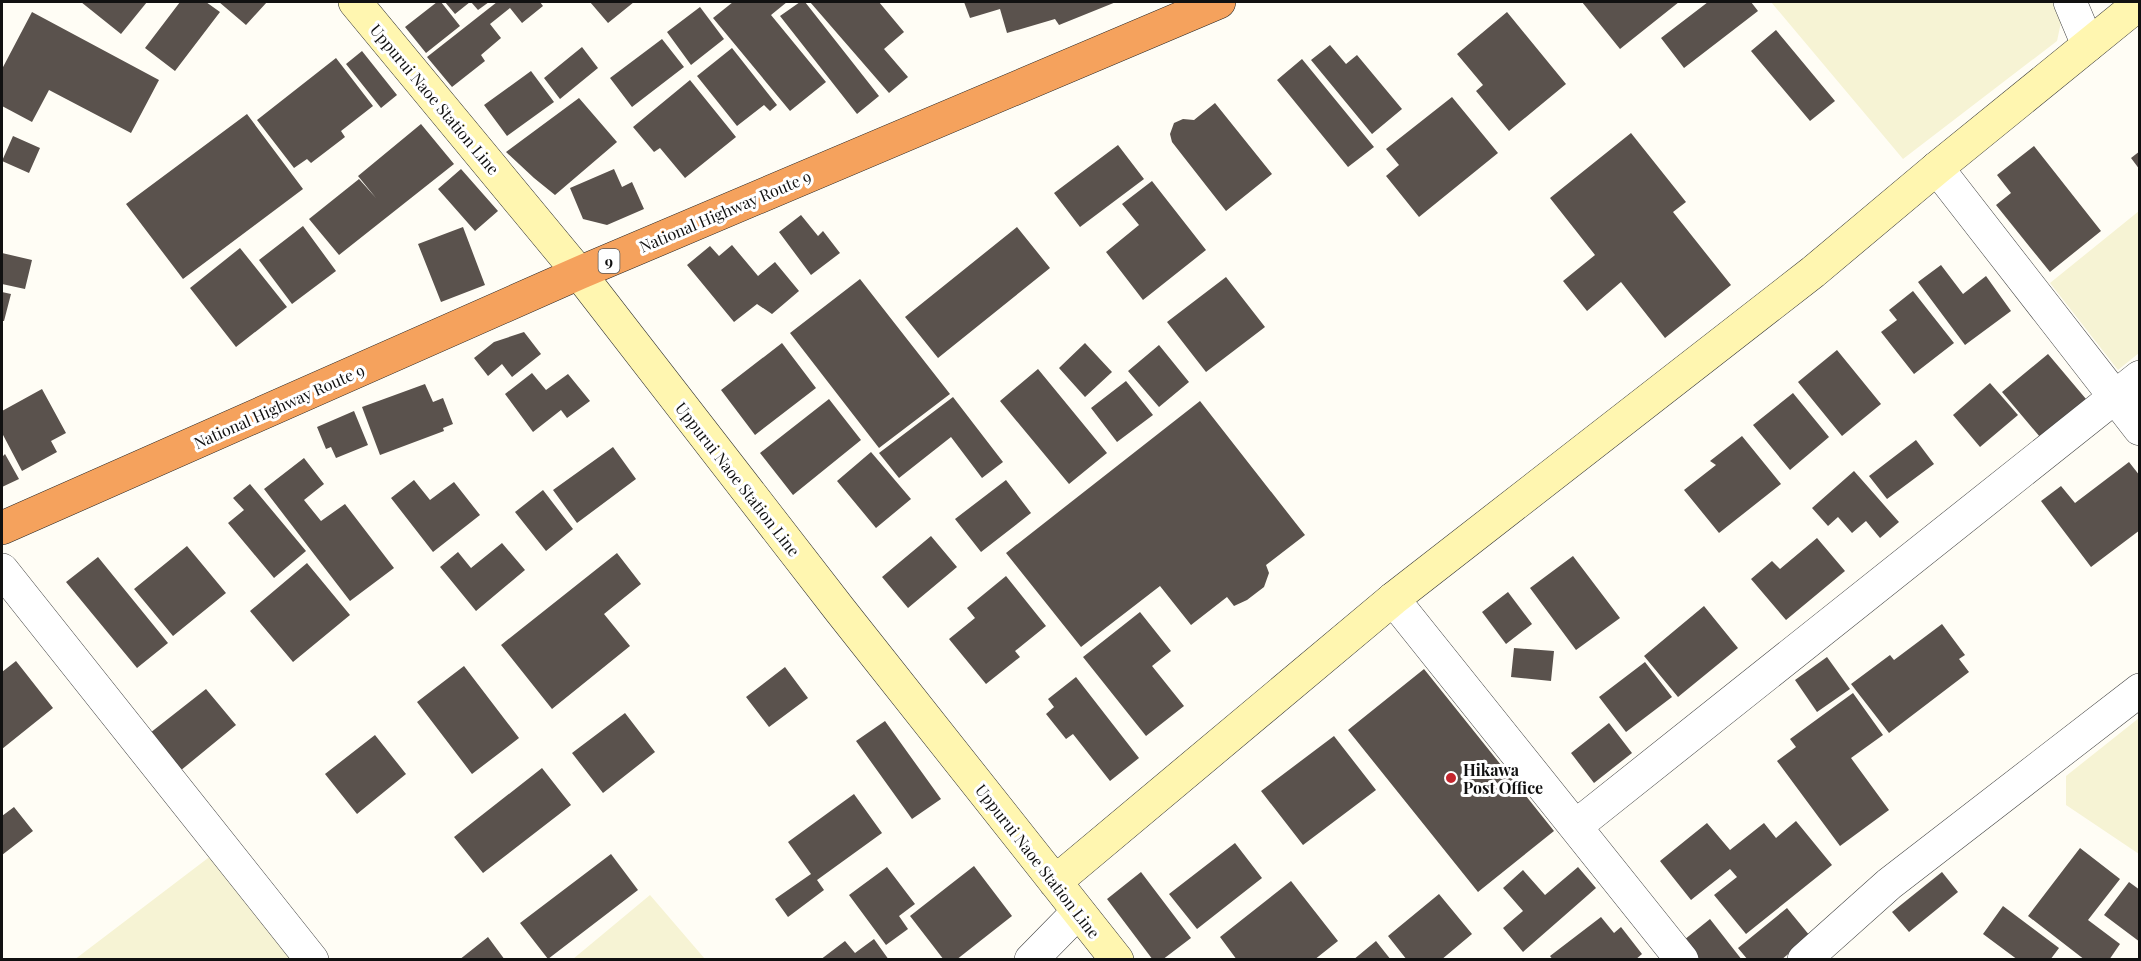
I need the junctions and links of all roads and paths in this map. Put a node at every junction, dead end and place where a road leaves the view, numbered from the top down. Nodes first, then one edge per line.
1 (355, 2) edge
2 (1219, 2) edge
3 (2070, 2) edge
4 (2139, 3) edge
5 (2088, 45) junction
6 (1937, 168) junction
7 (579, 273) junction
8 (2139, 377) edge
9 (2115, 398) junction
10 (2139, 429) edge
11 (2, 528) edge
12 (2, 570) edge
13 (1393, 599) junction
14 (2139, 690) edge
15 (1576, 826) junction
16 (1055, 882) junction
17 (1078, 912) junction
18 (312, 960) edge
19 (1031, 960) edge
20 (1117, 960) edge
21 (1682, 960) edge
22 (1804, 960) edge

1 - 7 street, Uppurui Naoe Station Line
2 - 7 highway, National Highway Route 9 / 9
3 - 5 street
4 - 5 street
5 - 6 street
6 - 9 street
6 - 13 street
7 - 11 highway, National Highway Route 9 / 9
7 - 16 street, Uppurui Naoe Station Line
8 - 9 street
9 - 10 street
9 - 15 street
12 - 18 street
13 - 15 street
13 - 16 street
14 - 22 street
15 - 21 street
16 - 17 street, Uppurui Naoe Station Line
17 - 19 street
17 - 20 street, Uppurui Naoe Station Line

